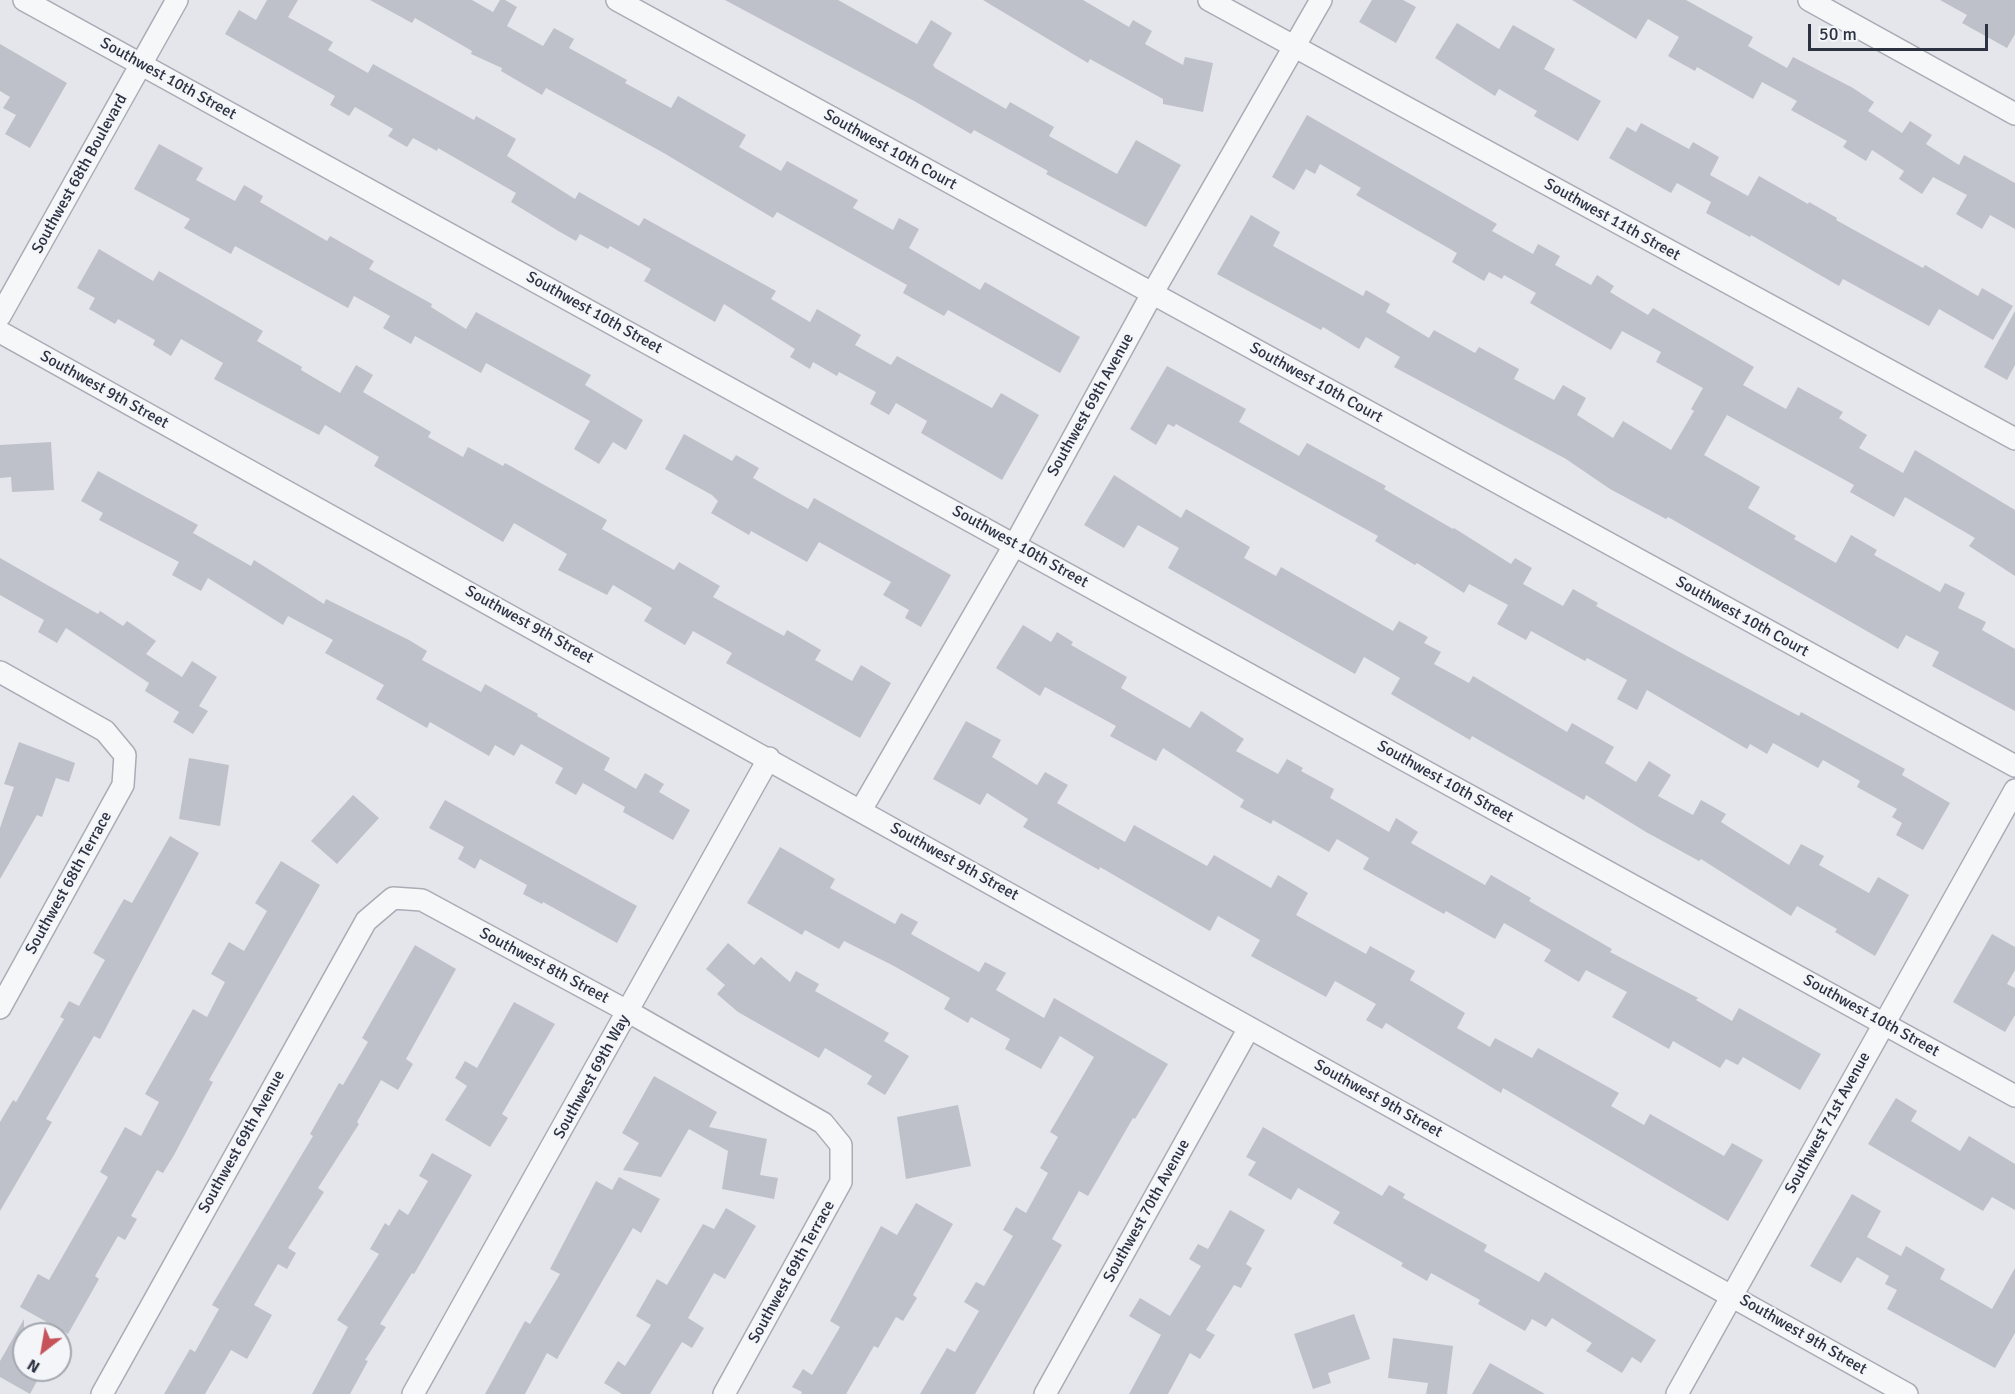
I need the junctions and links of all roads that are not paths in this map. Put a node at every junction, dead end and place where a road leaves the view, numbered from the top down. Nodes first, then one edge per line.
1 (24, 0) edge
2 (177, 0) edge
3 (617, 0) edge
4 (1209, 0) edge
5 (1321, 0) edge
6 (1809, 0) edge
7 (1294, 47) junction
8 (140, 65) junction
9 (2015, 114) edge
10 (1152, 294) junction
11 (0, 316) edge
12 (0, 332) edge
13 (2015, 439) edge
14 (1015, 544) junction
15 (0, 672) edge
16 (769, 758) junction
17 (2015, 766) edge
18 (2015, 790) edge
19 (861, 810) junction
20 (393, 898) joint
21 (0, 1008) edge
22 (629, 1012) junction
23 (1883, 1023) junction
24 (1249, 1028) junction
25 (2015, 1096) edge
26 (841, 1145) joint
27 (1732, 1295) junction
28 (102, 1394) edge
29 (413, 1394) edge
30 (724, 1394) edge
31 (1046, 1394) edge
32 (1677, 1394) edge
33 (1907, 1394) edge

1 - 8 street, Southwest 10th Street
2 - 8 street, Southwest 68th Boulevard
3 - 10 street, Southwest 10th Court
4 - 7 street, Southwest 11th Street
5 - 7 street, Southwest 69th Avenue
6 - 9 street
7 - 10 street, Southwest 69th Avenue
7 - 13 street, Southwest 11th Street
8 - 11 street, Southwest 68th Boulevard
8 - 14 street, Southwest 10th Street
10 - 14 street, Southwest 69th Avenue
10 - 17 street, Southwest 10th Court
12 - 16 street, Southwest 9th Street
14 - 19 street, Southwest 69th Avenue
14 - 23 street, Southwest 10th Street
15 - 21 street, Southwest 68th Terrace
16 - 19 street, Southwest 9th Street
16 - 22 street, Southwest 69th Way
18 - 23 street, Southwest 71st Avenue
19 - 24 street, Southwest 9th Street
20 - 22 street, Southwest 8th Street
20 - 28 street, Southwest 69th Avenue
22 - 26 street, Southwest 8th Street
22 - 29 street, Southwest 69th Way
23 - 25 street, Southwest 10th Street
23 - 27 street, Southwest 71st Avenue
24 - 27 street, Southwest 9th Street
24 - 31 street, Southwest 70th Avenue
26 - 30 street, Southwest 69th Terrace
27 - 32 street, Southwest 71st Avenue
27 - 33 street, Southwest 9th Street

